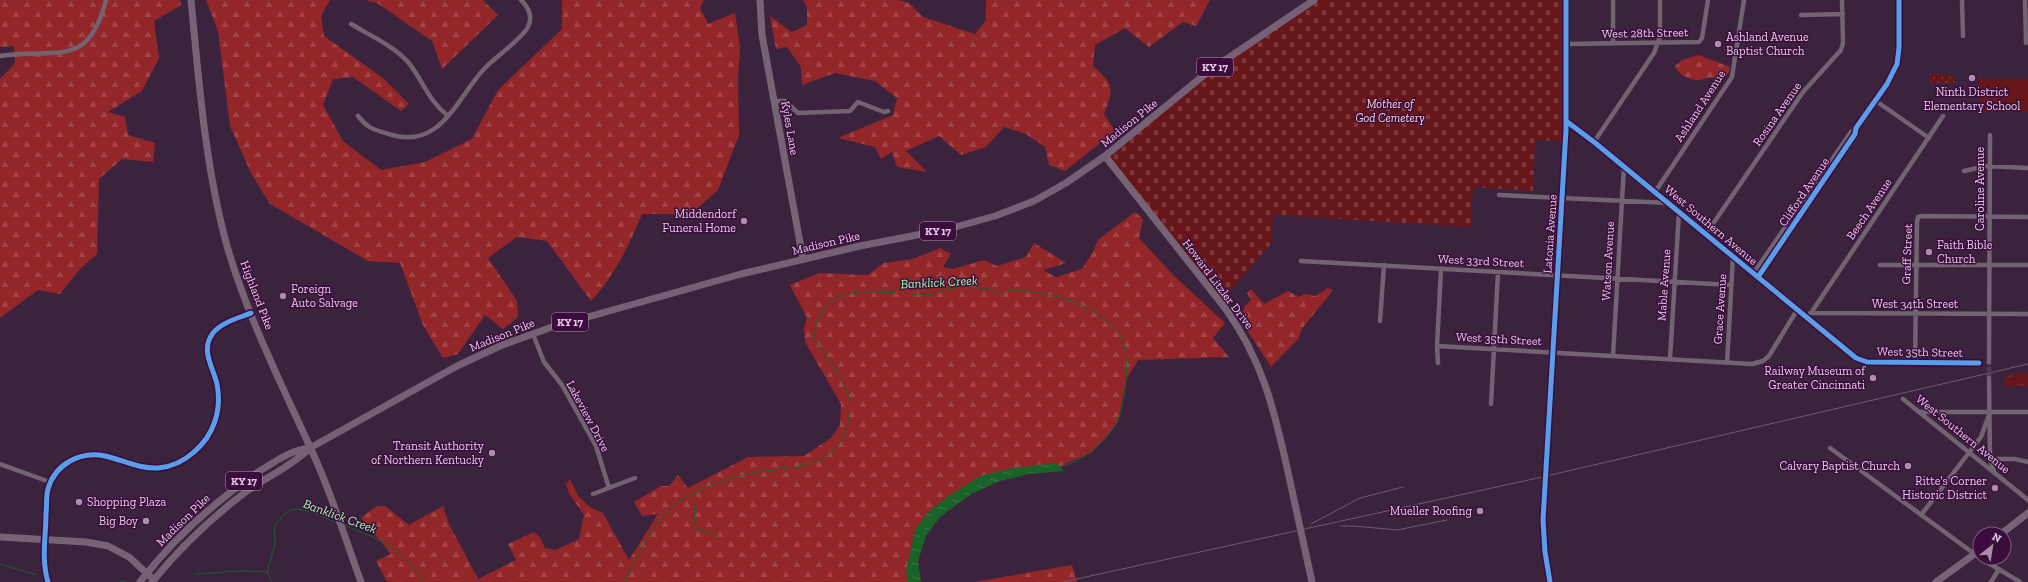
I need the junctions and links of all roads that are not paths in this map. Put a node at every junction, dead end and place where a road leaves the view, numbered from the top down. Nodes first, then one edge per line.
1 (106, 0) edge
2 (191, 0) edge
3 (521, 0) edge
4 (760, 0) edge
5 (1314, 0) edge
6 (1566, 0) edge
7 (1613, 0) edge
8 (1660, 0) edge
9 (1708, 0) edge
10 (1744, 0) edge
11 (1842, 0) edge
12 (1898, 0) edge
13 (1962, 0) edge
14 (2025, 0) edge
15 (1842, 14) junction
16 (1801, 15) dead end
17 (351, 24) dead end
18 (1962, 36) dead end
19 (1613, 43) junction
20 (1658, 43) junction
21 (2026, 43) dead end
22 (1566, 44) junction
23 (0, 56) edge
24 (774, 101) junction
25 (1876, 101) junction
26 (888, 111) dead end
27 (358, 116) dead end
28 (448, 116) junction
29 (1943, 116) dead end
30 (1566, 121) junction
31 (1856, 128) junction
32 (1990, 135) dead end
33 (1929, 138) junction
34 (1594, 142) junction
35 (1105, 156) junction
36 (1624, 166) junction
37 (1990, 167) junction
38 (2028, 168) edge
39 (1964, 172) dead end
40 (1655, 192) junction
41 (1499, 195) dead end
42 (1562, 198) junction
43 (1621, 202) junction
44 (1669, 203) junction
45 (1679, 212) junction
46 (1990, 216) junction
47 (2028, 216) edge
48 (1706, 234) junction
49 (1733, 257) junction
50 (802, 259) junction
51 (1301, 261) dead end
52 (1384, 265) junction
53 (1880, 265) dead end
54 (1916, 265) junction
55 (1990, 265) junction
56 (2028, 265) edge
57 (1441, 269) junction
58 (1498, 272) junction
59 (1753, 274) junction
60 (1558, 275) junction
61 (1758, 277) junction
62 (1617, 279) junction
63 (1674, 282) junction
64 (1731, 285) junction
65 (1799, 311) junction
66 (251, 313) junction
67 (1811, 313) junction
68 (1916, 314) junction
69 (1990, 314) junction
70 (2028, 314) edge
71 (1380, 321) dead end
72 (533, 334) junction
73 (1437, 346) junction
74 (1494, 348) junction
75 (1553, 353) junction
76 (1613, 356) junction
77 (1670, 359) junction
78 (1861, 361) joint
79 (1915, 362) junction
80 (1989, 362) tunnel mouth
81 (1438, 363) dead end
82 (1726, 363) junction
83 (1979, 363) dead end
84 (1989, 378) tunnel mouth
85 (1904, 399) dead end
86 (1491, 404) dead end
87 (1919, 412) junction
88 (1990, 412) junction
89 (2028, 412) edge
90 (1981, 437) junction
91 (1990, 445) junction
92 (310, 448) junction
93 (1830, 448) dead end
94 (1969, 452) junction
95 (1990, 456) junction
96 (1978, 460) junction
97 (2028, 462) edge
98 (0, 464) edge
99 (1994, 473) junction
100 (635, 478) dead end
101 (50, 482) junction
102 (609, 488) junction
103 (593, 494) dead end
104 (2028, 500) edge
105 (2028, 513) edge
106 (1920, 516) junction
107 (2011, 526) edge
108 (0, 537) edge
109 (45, 539) junction
110 (1972, 550) edge
111 (1972, 559) edge
112 (1995, 566) edge
113 (1999, 569) junction
114 (147, 572) junction
115 (154, 581) edge
116 (48, 582) edge
117 (140, 582) edge
118 (361, 582) edge
119 (1312, 582) edge
120 (1550, 582) edge
121 (1936, 582) edge
122 (1991, 582) edge
123 (2020, 582) edge

1 - 23 street
2 - 66 main road, Highland Pike
3 - 28 street
4 - 24 main road, Kyles Lane
5 - 35 main road, Madison Pike / KY 17
6 - 22 main road, Latonia Avenue
7 - 19 street
8 - 20 street
9 - 20 street, West 28th Street
10 - 40 street, Ashland Avenue
11 - 15 street, Rosina Avenue
12 - 25 street, Clifford Avenue
13 - 18 street
14 - 21 street
15 - 16 street
15 - 48 street, Rosina Avenue
17 - 28 street
19 - 20 street, West 28th Street
19 - 22 street, West 28th Street
20 - 34 street
22 - 30 main road, Latonia Avenue
24 - 26 street
24 - 50 main road, Kyles Lane
25 - 31 street, Clifford Avenue
25 - 33 street
27 - 28 street
29 - 33 street, Beech Avenue
30 - 34 street, West Southern Avenue
30 - 42 main road, Latonia Avenue
31 - 59 street, Clifford Avenue
31 - 61 street, Clifford Avenue
32 - 37 street, Caroline Avenue
33 - 67 street, Beech Avenue
34 - 36 street, West Southern Avenue
35 - 50 main road, Madison Pike / KY 17
35 - 119 main road, Howard Litzler Drive
36 - 40 street, West Southern Avenue
36 - 43 street, Watson Avenue
37 - 38 street
37 - 39 street
37 - 46 street, Caroline Avenue
40 - 44 street, West Southern Avenue
41 - 42 street
42 - 43 street
42 - 60 main road, Latonia Avenue
43 - 44 street
43 - 62 street, Watson Avenue
44 - 45 street, West Southern Avenue
45 - 48 street, West Southern Avenue
45 - 63 street, Mable Avenue
46 - 47 street
46 - 54 street, Graff Street
46 - 55 street, Caroline Avenue
48 - 49 street, West Southern Avenue
49 - 59 street, West Southern Avenue
49 - 64 street, Grace Avenue
50 - 72 main road, Madison Pike / KY 17
51 - 52 street, West 33rd Street
52 - 57 street, West 33rd Street
52 - 71 street
53 - 54 street
54 - 55 street
54 - 68 street, Graff Street
55 - 56 street
55 - 69 street, Caroline Avenue
57 - 58 street, West 33rd Street
57 - 73 street
58 - 60 street, West 33rd Street
58 - 74 street
59 - 61 street, West Southern Avenue
60 - 62 street, West 33rd Street
60 - 75 main road, Latonia Avenue
61 - 65 street, West Southern Avenue
62 - 63 street, West 33rd Street
62 - 76 street, Watson Avenue
63 - 64 street, West 33rd Street
63 - 77 street, Mable Avenue
64 - 82 street, Grace Avenue
65 - 67 street, West 34th Street
65 - 78 street, West Southern Avenue
65 - 82 street, West 35th Street
66 - 92 main road, Highland Pike
66 - 101 street
67 - 68 street, West 34th Street
68 - 69 street, West 34th Street
68 - 79 street, Graff Street
69 - 70 street, West 34th Street
69 - 80 street, Caroline Avenue
72 - 92 main road, Madison Pike / KY 17
72 - 102 street, Lakeview Drive
73 - 74 street, West 35th Street
73 - 81 street
74 - 75 street, West 35th Street
74 - 86 street
75 - 76 street, West 35th Street
75 - 120 main road, Latonia Avenue
76 - 77 street, West 35th Street
77 - 82 street, West 35th Street
78 - 79 street, West 35th Street
79 - 83 street, West 35th Street
84 - 88 street
85 - 87 street, West Southern Avenue
87 - 88 street
87 - 94 street, West Southern Avenue
88 - 89 street
88 - 90 street
88 - 91 street
90 - 91 street
90 - 94 street
91 - 95 street
92 - 114 main road, Madison Pike / KY 17
92 - 115 main road, Madison Pike / KY 17
92 - 118 main road, Highland Pike
93 - 106 street
94 - 96 street, West Southern Avenue
94 - 106 street
95 - 96 street
95 - 97 street
95 - 99 street
96 - 99 street, West Southern Avenue
98 - 101 street
99 - 104 street, West Southern Avenue
100 - 102 street
101 - 109 street
102 - 103 street
105 - 107 main road
106 - 110 street
108 - 109 main road
109 - 114 main road
109 - 116 street
111 - 121 main road
112 - 113 street
113 - 122 street
113 - 123 street
114 - 115 main road
114 - 117 main road, Madison Pike / KY 17

